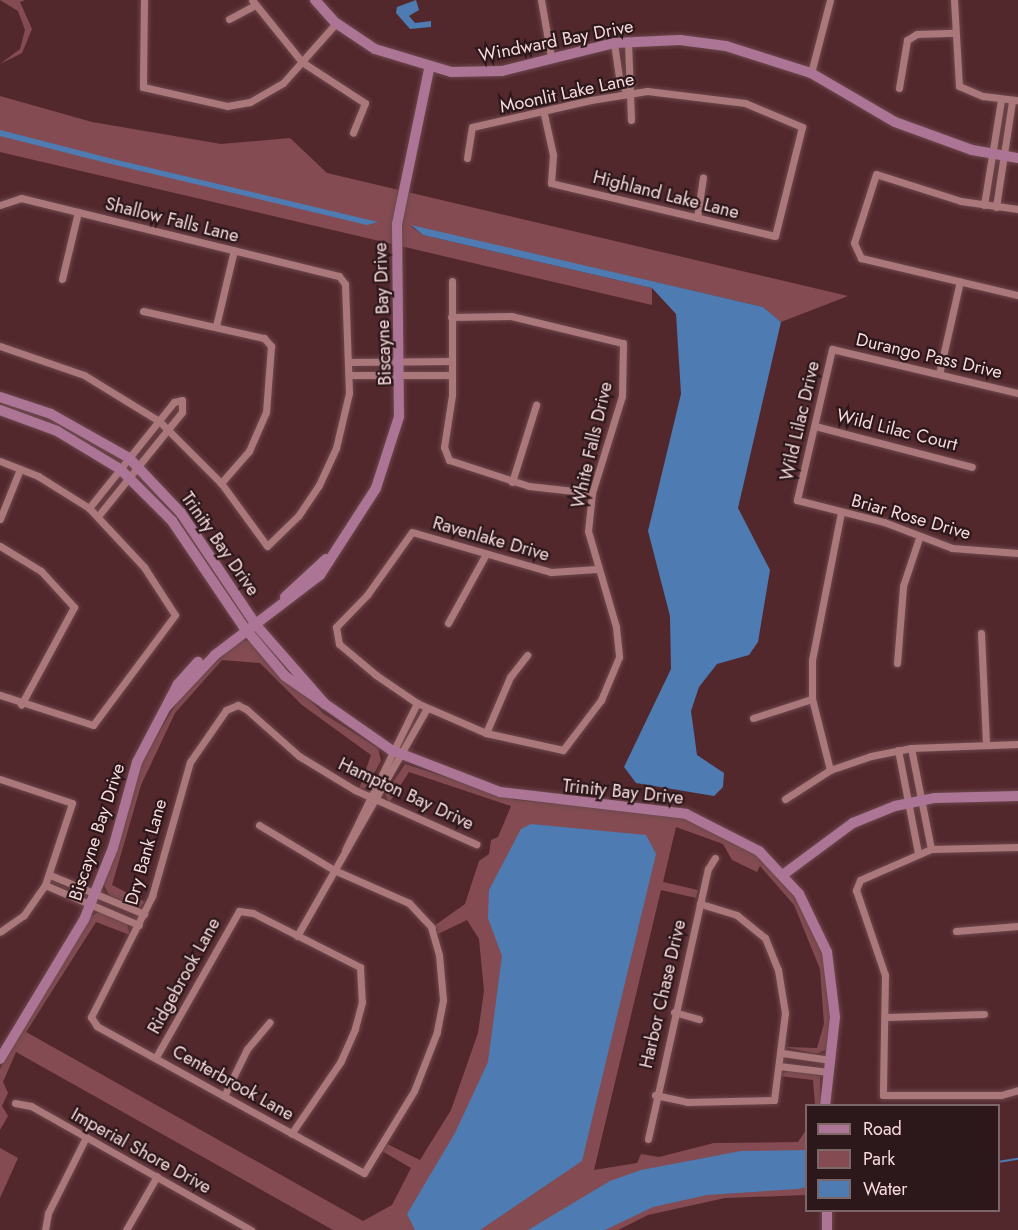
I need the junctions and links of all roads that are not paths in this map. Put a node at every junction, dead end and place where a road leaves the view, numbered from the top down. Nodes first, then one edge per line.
1 (144, 0) edge
2 (315, 0) edge
3 (541, 0) edge
4 (830, 0) edge
5 (954, 0) edge
6 (253, 2) edge
7 (229, 19) dead end
8 (336, 23) junction
9 (955, 33) junction
10 (628, 42) junction
11 (614, 43) junction
12 (551, 57) junction
13 (302, 62) junction
14 (429, 69) junction
15 (811, 73) junction
16 (899, 88) dead end
17 (629, 93) junction
18 (1000, 100) junction
19 (1015, 100) edge
20 (544, 114) junction
21 (631, 120) dead end
22 (353, 133) dead end
23 (992, 153) junction
24 (1004, 156) junction
25 (467, 158) dead end
26 (1018, 158) edge
27 (703, 177) dead end
28 (0, 205) edge
29 (984, 205) junction
30 (996, 207) junction
31 (1018, 209) edge
32 (78, 212) junction
33 (697, 218) junction
34 (775, 236) joint
35 (234, 250) junction
36 (62, 279) dead end
37 (452, 281) dead end
38 (960, 281) junction
39 (1018, 295) edge
40 (143, 311) dead end
41 (451, 317) junction
42 (216, 326) junction
43 (0, 346) edge
44 (832, 349) joint
45 (350, 362) junction
46 (401, 362) junction
47 (452, 362) junction
48 (939, 374) junction
49 (350, 375) junction
50 (402, 375) junction
51 (452, 375) junction
52 (1018, 393) edge
53 (0, 397) edge
54 (536, 405) dead end
55 (0, 410) edge
56 (159, 421) junction
57 (814, 426) junction
58 (168, 429) junction
59 (129, 458) junction
60 (0, 461) edge
61 (137, 467) junction
62 (972, 467) dead end
63 (20, 469) junction
64 (120, 469) junction
65 (129, 477) junction
66 (512, 482) junction
67 (221, 483) junction
68 (592, 494) junction
69 (797, 500) joint
70 (89, 508) junction
71 (841, 512) junction
72 (98, 516) junction
73 (0, 519) edge
74 (920, 537) junction
75 (0, 546) edge
76 (1018, 553) edge
77 (486, 554) junction
78 (597, 569) junction
79 (448, 623) dead end
80 (250, 625) junction
81 (981, 633) dead end
82 (527, 655) dead end
83 (897, 663) dead end
84 (0, 695) edge
85 (812, 699) junction
86 (417, 703) junction
87 (21, 705) junction
88 (238, 705) joint
89 (427, 708) junction
90 (753, 718) dead end
91 (486, 733) junction
92 (1018, 744) edge
93 (986, 745) junction
94 (911, 748) junction
95 (391, 750) junction
96 (897, 750) junction
97 (401, 756) junction
98 (830, 770) junction
99 (0, 779) edge
100 (367, 795) junction
101 (1018, 796) edge
102 (785, 799) dead end
103 (378, 801) junction
104 (921, 801) junction
105 (908, 803) junction
106 (259, 825) dead end
107 (476, 844) dead end
108 (1018, 847) edge
109 (931, 849) junction
110 (344, 852) junction
111 (918, 853) junction
112 (715, 858) dead end
113 (334, 870) junction
114 (50, 874) junction
115 (784, 874) junction
116 (45, 885) junction
117 (96, 894) junction
118 (700, 904) junction
119 (92, 905) junction
120 (144, 914) junction
121 (139, 925) junction
122 (1018, 926) edge
123 (0, 932) edge
124 (956, 932) dead end
125 (297, 936) junction
126 (674, 1012) junction
127 (984, 1014) dead end
128 (91, 1017) joint
129 (888, 1017) junction
130 (699, 1019) dead end
131 (270, 1022) dead end
132 (782, 1053) junction
133 (156, 1057) junction
134 (0, 1059) edge
135 (830, 1060) junction
136 (779, 1066) junction
137 (829, 1072) junction
138 (1018, 1090) edge
139 (655, 1095) junction
140 (224, 1096) junction
141 (15, 1103) dead end
142 (825, 1104) edge
143 (291, 1134) junction
144 (86, 1137) junction
145 (648, 1139) dead end
146 (157, 1176) junction
147 (827, 1212) edge
148 (248, 1229) edge
149 (45, 1230) edge
150 (126, 1230) edge
151 (826, 1230) edge

1 - 13 street
2 - 8 street, Windward Bay Drive
3 - 12 street
4 - 15 street
5 - 9 street
6 - 7 street
6 - 13 street
8 - 13 street
8 - 14 street, Windward Bay Drive
9 - 16 street
9 - 18 street
10 - 11 street, Windward Bay Drive
10 - 15 street, Windward Bay Drive
10 - 17 street
11 - 12 street, Windward Bay Drive
11 - 17 street
12 - 14 street, Windward Bay Drive
13 - 22 street
14 - 46 street, Biscayne Bay Drive
15 - 23 street, Windward Bay Drive
17 - 20 street, Moonlit Lake Lane
17 - 21 street
17 - 34 street, Moonlit Lake Lane
18 - 19 street
18 - 23 street
19 - 24 street
20 - 25 street, Moonlit Lake Lane
20 - 33 street, Highland Lake Lane
23 - 24 street, Windward Bay Drive
23 - 29 street
24 - 26 street, Windward Bay Drive
24 - 30 street
27 - 33 street
28 - 32 street, Shallow Falls Lane
29 - 30 street
29 - 38 street
30 - 31 street
32 - 35 street, Shallow Falls Lane
32 - 36 street
33 - 34 street, Highland Lake Lane
35 - 42 street
35 - 45 street, Shallow Falls Lane
37 - 41 street
38 - 39 street
38 - 48 street
40 - 42 street
41 - 47 street
41 - 68 street, White Falls Drive
42 - 67 street
43 - 56 street
44 - 48 street, Durango Pass Drive
44 - 57 street, Wild Lilac Drive
45 - 46 street
45 - 49 street
46 - 47 street
46 - 50 street, Biscayne Bay Drive
47 - 51 street
48 - 52 street, Durango Pass Drive
49 - 50 street
49 - 67 street
50 - 51 street
50 - 80 street, Biscayne Bay Drive
51 - 66 street
53 - 59 street, Trinity Bay Drive
54 - 66 street
55 - 64 street, Trinity Bay Drive
56 - 58 street
56 - 58 street
56 - 59 street
57 - 62 street, Wild Lilac Court
57 - 69 street, Wild Lilac Drive
58 - 61 street
58 - 67 street
59 - 61 street, Trinity Bay Drive
59 - 64 street
60 - 63 street
61 - 65 street
61 - 80 street, Trinity Bay Drive
63 - 70 street
63 - 73 street
64 - 65 street, Trinity Bay Drive
64 - 70 street
65 - 72 street
65 - 80 street, Trinity Bay Drive
66 - 68 street
68 - 78 street, White Falls Drive
69 - 71 street, Briar Rose Drive
70 - 72 street
71 - 74 street, Briar Rose Drive
71 - 85 street
72 - 87 street
74 - 76 street, Briar Rose Drive
74 - 83 street
75 - 87 street
77 - 78 street, Ravenlake Drive
77 - 79 street
77 - 86 street, Ravenlake Drive
78 - 91 street, White Falls Drive
80 - 95 street, Trinity Bay Drive
80 - 117 street, Biscayne Bay Drive
81 - 93 street
82 - 91 street
84 - 87 street
85 - 90 street
85 - 98 street
86 - 89 street
86 - 95 street
88 - 100 street, Hampton Bay Drive
88 - 120 street, Dry Bank Lane
89 - 91 street
89 - 97 street
92 - 93 street
93 - 94 street
94 - 96 street
94 - 104 street
95 - 97 street, Trinity Bay Drive
95 - 100 street
96 - 98 street
96 - 105 street
97 - 103 street
97 - 115 street, Trinity Bay Drive
98 - 102 street
99 - 114 street
100 - 103 street, Hampton Bay Drive
100 - 110 street
101 - 104 street
103 - 107 street, Hampton Bay Drive
103 - 110 street
104 - 105 street
104 - 109 street
105 - 111 street
105 - 115 street
106 - 113 street
108 - 109 street
109 - 111 street
110 - 113 street
111 - 129 street
112 - 118 street, Harbor Chase Drive
113 - 125 street
113 - 143 street, Centerbrook Lane
114 - 116 street
114 - 117 street
115 - 135 street, Trinity Bay Drive
116 - 119 street
116 - 123 street
117 - 119 street, Biscayne Bay Drive
117 - 120 street
118 - 126 street, Harbor Chase Drive
118 - 132 street
119 - 121 street
119 - 134 street, Biscayne Bay Drive
120 - 121 street, Dry Bank Lane
121 - 128 street, Dry Bank Lane
122 - 124 street
125 - 133 street, Ridgebrook Lane
125 - 143 street
126 - 130 street
126 - 139 street, Harbor Chase Drive
127 - 129 street
128 - 133 street, Centerbrook Lane
129 - 138 street
131 - 140 street
132 - 135 street
132 - 136 street
133 - 140 street, Centerbrook Lane
135 - 137 street, Trinity Bay Drive
136 - 137 street
136 - 139 street
137 - 142 street, Trinity Bay Drive
139 - 145 street, Harbor Chase Drive
140 - 143 street, Centerbrook Lane
141 - 144 street, Imperial Shore Drive
144 - 146 street, Imperial Shore Drive
144 - 149 street
146 - 148 street, Imperial Shore Drive
146 - 150 street
147 - 151 street

